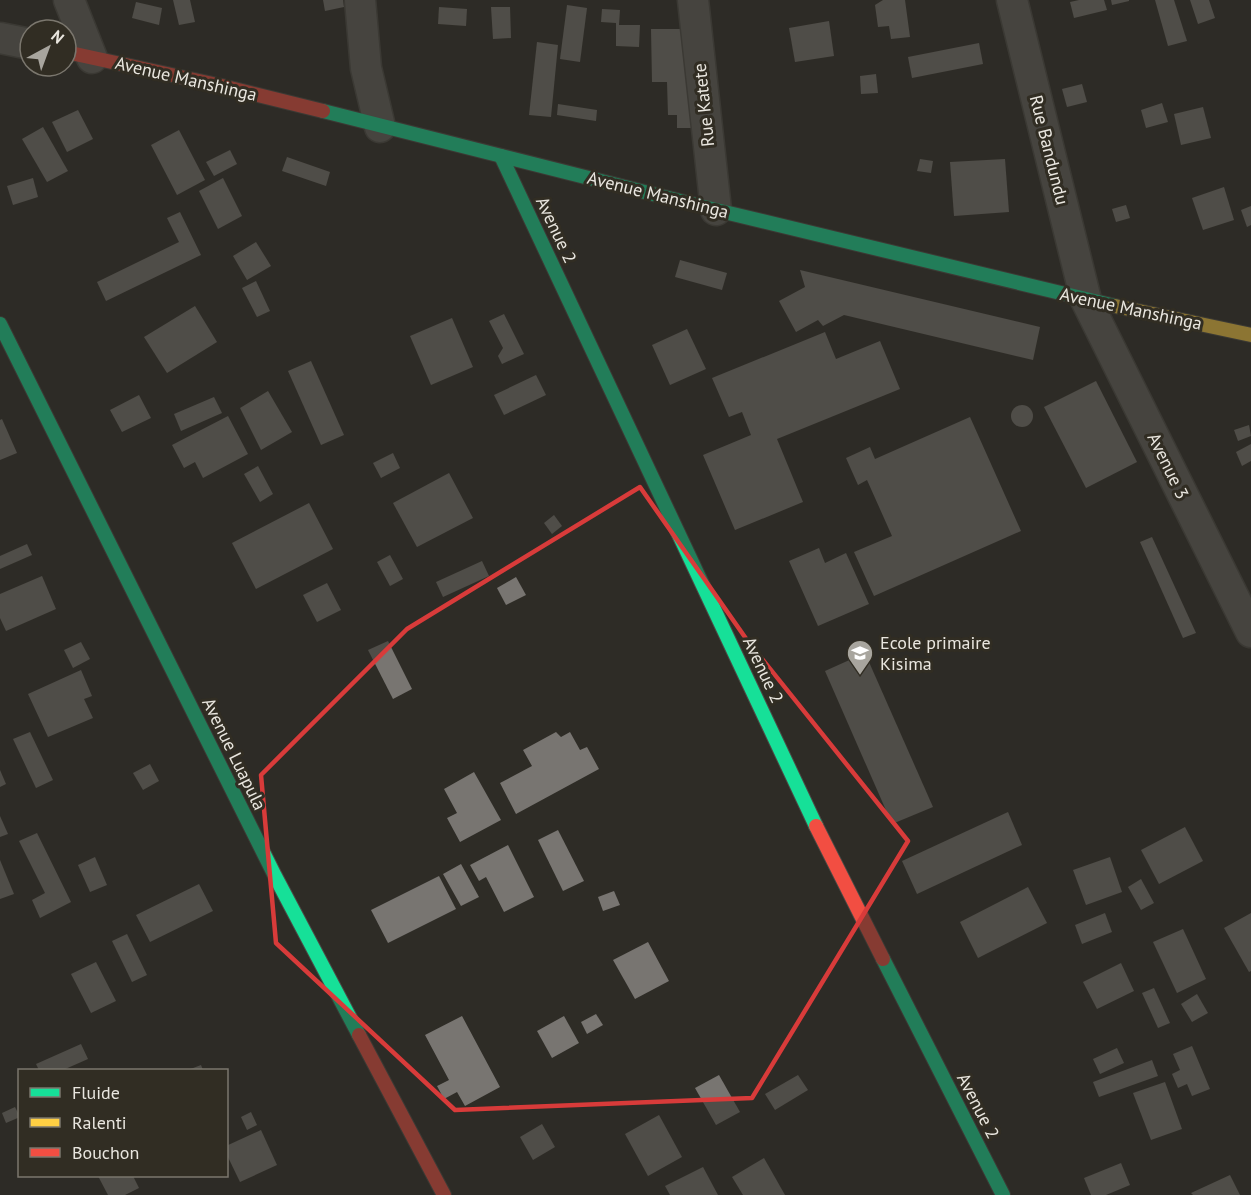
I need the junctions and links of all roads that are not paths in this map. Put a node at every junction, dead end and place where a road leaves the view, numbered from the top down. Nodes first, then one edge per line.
1 (69, 0) edge
2 (360, 0) edge
3 (693, 0) edge
4 (1012, 0) edge
5 (0, 38) edge
6 (18, 42) edge
7 (79, 55) edge
8 (380, 127) junction
9 (501, 156) junction
10 (716, 210) junction
11 (1086, 300) junction
12 (0, 324) edge
13 (1251, 335) edge
14 (1251, 632) edge
15 (444, 1195) edge
16 (1003, 1195) edge

1 - 7 street
2 - 8 street
3 - 10 street, Rue Katete
4 - 11 street, Rue Bandundu
5 - 6 street
7 - 8 street, Avenue Manshinga
8 - 9 street, Avenue Manshinga
9 - 10 street, Avenue Manshinga
9 - 16 street, Avenue 2
10 - 11 street, Avenue Manshinga
11 - 13 street, Avenue Manshinga
11 - 14 street, Avenue 3
12 - 15 street, Avenue Luapula

